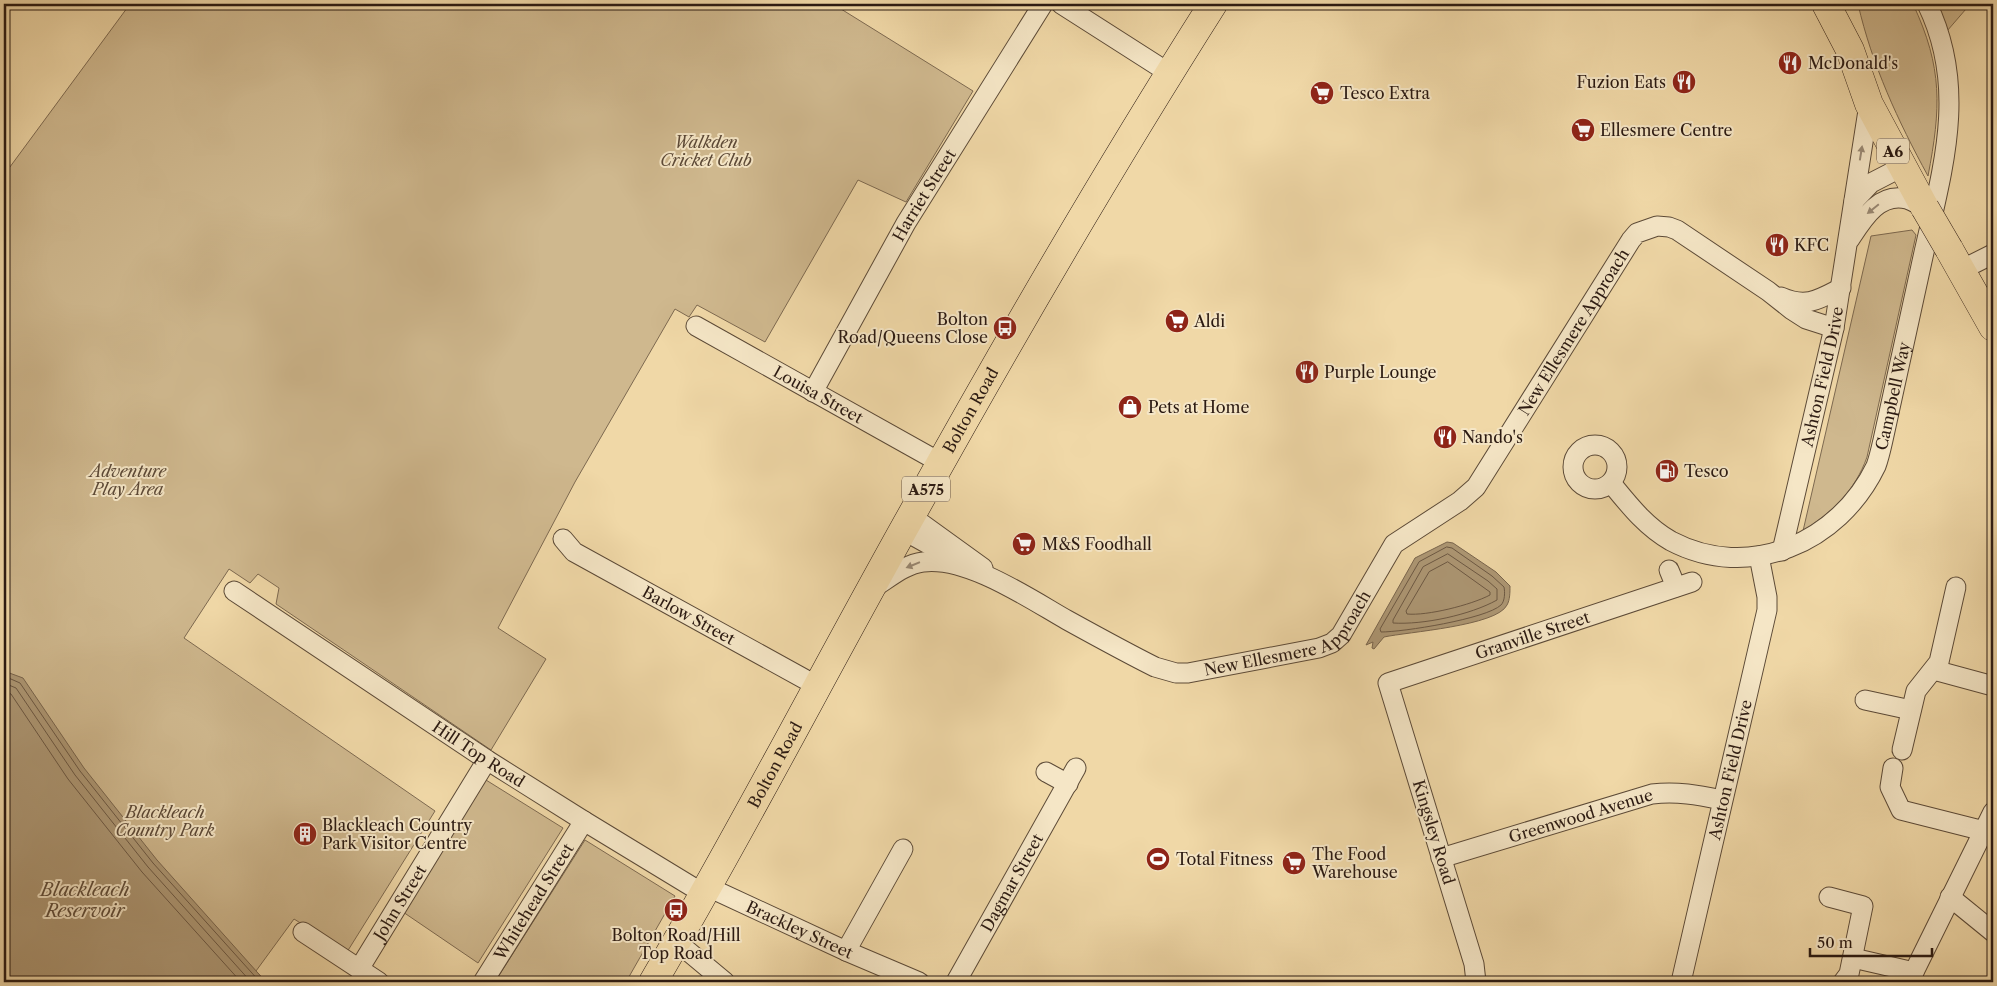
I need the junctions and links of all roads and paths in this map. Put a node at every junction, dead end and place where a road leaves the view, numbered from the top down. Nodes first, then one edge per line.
1 (1043, 4) edge
2 (1061, 4) edge
3 (1213, 4) edge
4 (1826, 4) edge
5 (1841, 4) edge
6 (1927, 4) edge
7 (1850, 50) junction
8 (1170, 73) junction
9 (1870, 104) junction
10 (1902, 167) junction
11 (1854, 202) junction
12 (1919, 203) junction
13 (1846, 244) junction
14 (1993, 254) edge
15 (1955, 259) junction
16 (1841, 288) junction
17 (1768, 291) junction
18 (696, 326) dead end
19 (1993, 327) edge
20 (1834, 328) junction
21 (813, 392) junction
22 (941, 463) junction
23 (1611, 483) dead end
24 (907, 523) junction
25 (563, 539) dead end
26 (1782, 551) junction
27 (1759, 556) junction
28 (970, 569) junction
29 (1669, 570) dead end
30 (1008, 587) junction
31 (1956, 587) dead end
32 (872, 588) junction
33 (234, 591) dead end
34 (1934, 670) junction
35 (1388, 683) joint
36 (1993, 686) edge
37 (819, 687) junction
38 (1865, 700) dead end
39 (1911, 710) junction
40 (1902, 750) dead end
41 (488, 760) junction
42 (1893, 768) dead end
43 (1046, 772) dead end
44 (1722, 800) junction
45 (1993, 812) edge
46 (584, 821) junction
47 (1984, 831) junction
48 (903, 849) dead end
49 (1441, 858) junction
50 (706, 890) junction
51 (1829, 897) dead end
52 (1950, 897) junction
53 (303, 932) dead end
54 (1993, 932) edge
55 (677, 942) junction
56 (846, 951) junction
57 (1853, 958) junction
58 (359, 969) junction
59 (1911, 977) edge
60 (378, 982) edge
61 (483, 982) edge
62 (653, 982) edge
63 (725, 982) edge
64 (919, 982) edge
65 (956, 982) edge
66 (1476, 982) edge
67 (1681, 982) edge
68 (1843, 982) edge

1 - 21 street, Harriet Street
2 - 8 street
3 - 8 main road, Bolton Road / A575
4 - 7 main road, A6
5 - 7 main road, A6
6 - 26 street, Campbell Way
7 - 9 main road, A6
8 - 22 main road, Bolton Road / A575
9 - 10 main road, A6
11 -> 9 street, Ashton Field Drive
10 - 11 street
10 - 12 main road, A6
11 - 13 street, Ashton Field Drive
12 -> 13 street
12 - 15 main road, A6, bridge
13 - 16 street, Ashton Field Drive
14 - 15 street
15 - 19 main road, A6
16 - 17 street, New Ellesmere Approach
16 - 20 street, Ashton Field Drive
17 - 20 street, New Ellesmere Approach
17 - 30 street, New Ellesmere Approach
18 - 21 street, Louisa Street
20 - 26 street, Ashton Field Drive
21 - 22 street, Louisa Street
22 - 24 main road, Bolton Road / A575
23 - 27 street, Campbell Way
24 - 28 street, New Ellesmere Approach
24 - 30 street, New Ellesmere Approach
24 - 32 main road, Bolton Road / A575
25 - 37 street, Barlow Street
26 - 27 street, Campbell Way
27 - 44 street, Ashton Field Drive
28 - 30 street, New Ellesmere Approach
28 -> 32 street, New Ellesmere Approach
29 - 35 street, Granville Street
31 - 34 street
32 - 37 main road, Bolton Road / A575
33 - 41 street, Hill Top Road
34 - 36 street
34 - 39 street
35 - 49 street, Kingsley Road
37 - 50 main road, Bolton Road / A575
38 - 39 street
39 - 40 street
41 - 46 street, Hill Top Road
41 - 58 street, John Street
42 - 47 street
43 - 65 street, Dagmar Street
44 - 49 street, Greenwood Avenue
44 - 67 street, Ashton Field Drive
45 - 47 street
46 - 50 street, Hill Top Road
46 - 61 street, Whitehead Street
47 - 52 street
48 - 56 street
49 - 66 street, Kingsley Road
50 - 55 main road, Bolton Road / A575
50 - 56 street, Brackley Street
51 - 57 street
52 - 54 street
52 - 59 street
53 - 58 street
55 - 62 main road, Bolton Road / A575
55 - 63 street
56 - 64 street, Brackley Street
57 - 59 street
57 - 68 street
58 - 60 street

